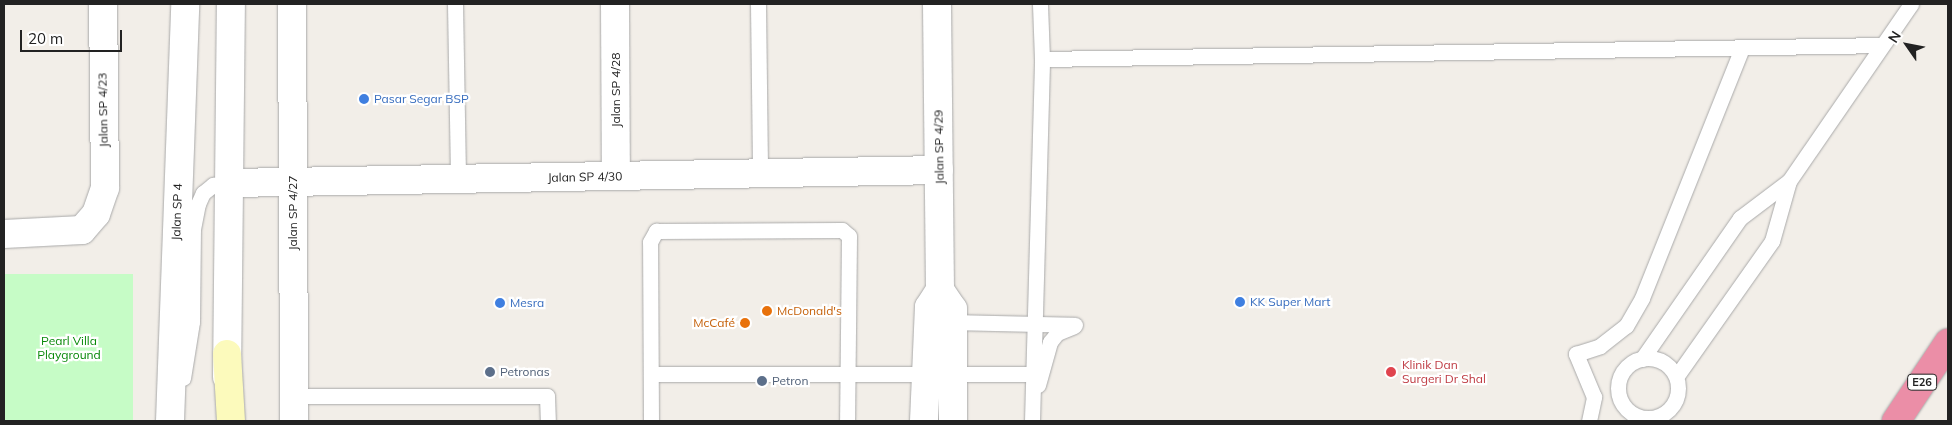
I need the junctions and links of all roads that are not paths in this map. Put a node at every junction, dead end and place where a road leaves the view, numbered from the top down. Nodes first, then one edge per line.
1 (103, 4) edge
2 (185, 4) edge
3 (231, 4) edge
4 (292, 4) edge
5 (455, 4) edge
6 (615, 4) edge
7 (758, 4) edge
8 (937, 4) edge
9 (1040, 4) edge
10 (1911, 4) edge
11 (1882, 46) junction
12 (1742, 48) junction
13 (1042, 59) junction
14 (939, 170) junction
15 (760, 173) junction
16 (616, 176) junction
17 (458, 179) junction
18 (1788, 181) junction
19 (292, 182) junction
20 (231, 183) junction
21 (4, 234) edge
22 (940, 322) junction
23 (1034, 323) junction
24 (1948, 343) edge
25 (227, 354) junction
26 (1642, 359) junction
27 (651, 374) junction
28 (847, 374) junction
29 (926, 374) junction
30 (953, 374) junction
31 (1033, 374) junction
32 (1676, 377) junction
33 (1032, 403) junction
34 (294, 409) edge
35 (1622, 416) edge
36 (170, 421) edge
37 (176, 421) edge
38 (226, 421) edge
39 (231, 421) edge
40 (548, 421) edge
41 (651, 421) edge
42 (847, 421) edge
43 (924, 421) edge
44 (953, 421) edge
45 (1032, 421) edge
46 (1589, 421) edge
47 (1896, 421) edge

1 - 21 street, Jalan SP 4/23
2 - 36 street, Jalan SP 4
3 - 20 street
4 - 19 street, Jalan SP 4/27
5 - 17 lane
6 - 16 street, Jalan SP 4/28
7 - 15 lane
8 - 14 street, Jalan SP 4/29
9 - 13 lane
10 - 11 lane
11 - 12 lane
11 - 18 lane
12 - 13 lane
12 - 46 lane
13 - 23 lane
14 - 15 street, Jalan SP 4/30
14 - 22 street, Jalan SP 4/29
15 - 16 street, Jalan SP 4/30
16 - 17 street, Jalan SP 4/30
17 - 19 street, Jalan SP 4/30
18 - 26 lane
18 - 32 lane
19 - 20 street, Jalan SP 4/30
19 - 34 street, Jalan SP 4/27
20 - 25 street
20 - 37 lane
22 - 23 lane
22 - 29 street
22 - 30 street
23 - 31 lane
23 - 33 lane
24 - 47 highway, E26
25 - 38 street
25 - 39 main road
26 - 32 lane
26 - 35 lane
27 - 28 lane
27 - 28 lane
27 - 41 lane
28 - 29 lane
28 - 42 lane
29 - 30 lane
29 - 43 street
30 - 31 lane
30 - 44 street
31 - 33 lane
32 - 35 lane
33 - 45 lane
34 - 40 lane

